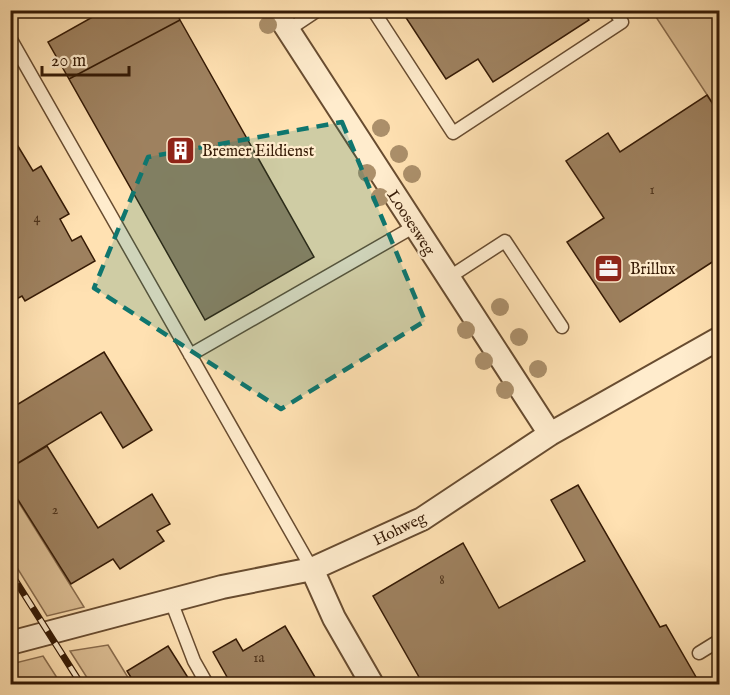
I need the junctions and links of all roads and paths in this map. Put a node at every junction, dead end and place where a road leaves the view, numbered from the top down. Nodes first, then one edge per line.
1 (275, 10) edge
2 (318, 10) edge
3 (373, 10) edge
4 (614, 10) edge
5 (288, 30) junction
6 (10, 38) edge
7 (414, 226) junction
8 (448, 278) junction
9 (562, 327) dead end
10 (720, 338) edge
11 (190, 355) junction
12 (550, 434) junction
13 (312, 569) junction
14 (171, 601) junction
15 (720, 640) edge
16 (10, 643) edge
17 (699, 653) dead end
18 (207, 684) edge
19 (372, 684) edge

1 - 5 street, Loosesweg
2 - 5 lane
3 - 4 lane
5 - 7 street, Loosesweg
6 - 11 lane
7 - 8 street, Loosesweg
7 - 11 lane
8 - 9 lane
8 - 12 street, Loosesweg
10 - 12 street, Hohweg
11 - 13 lane
12 - 13 street, Hohweg
13 - 14 street, Hohweg
13 - 19 street
14 - 16 street, Hohweg
14 - 18 lane
15 - 17 lane

